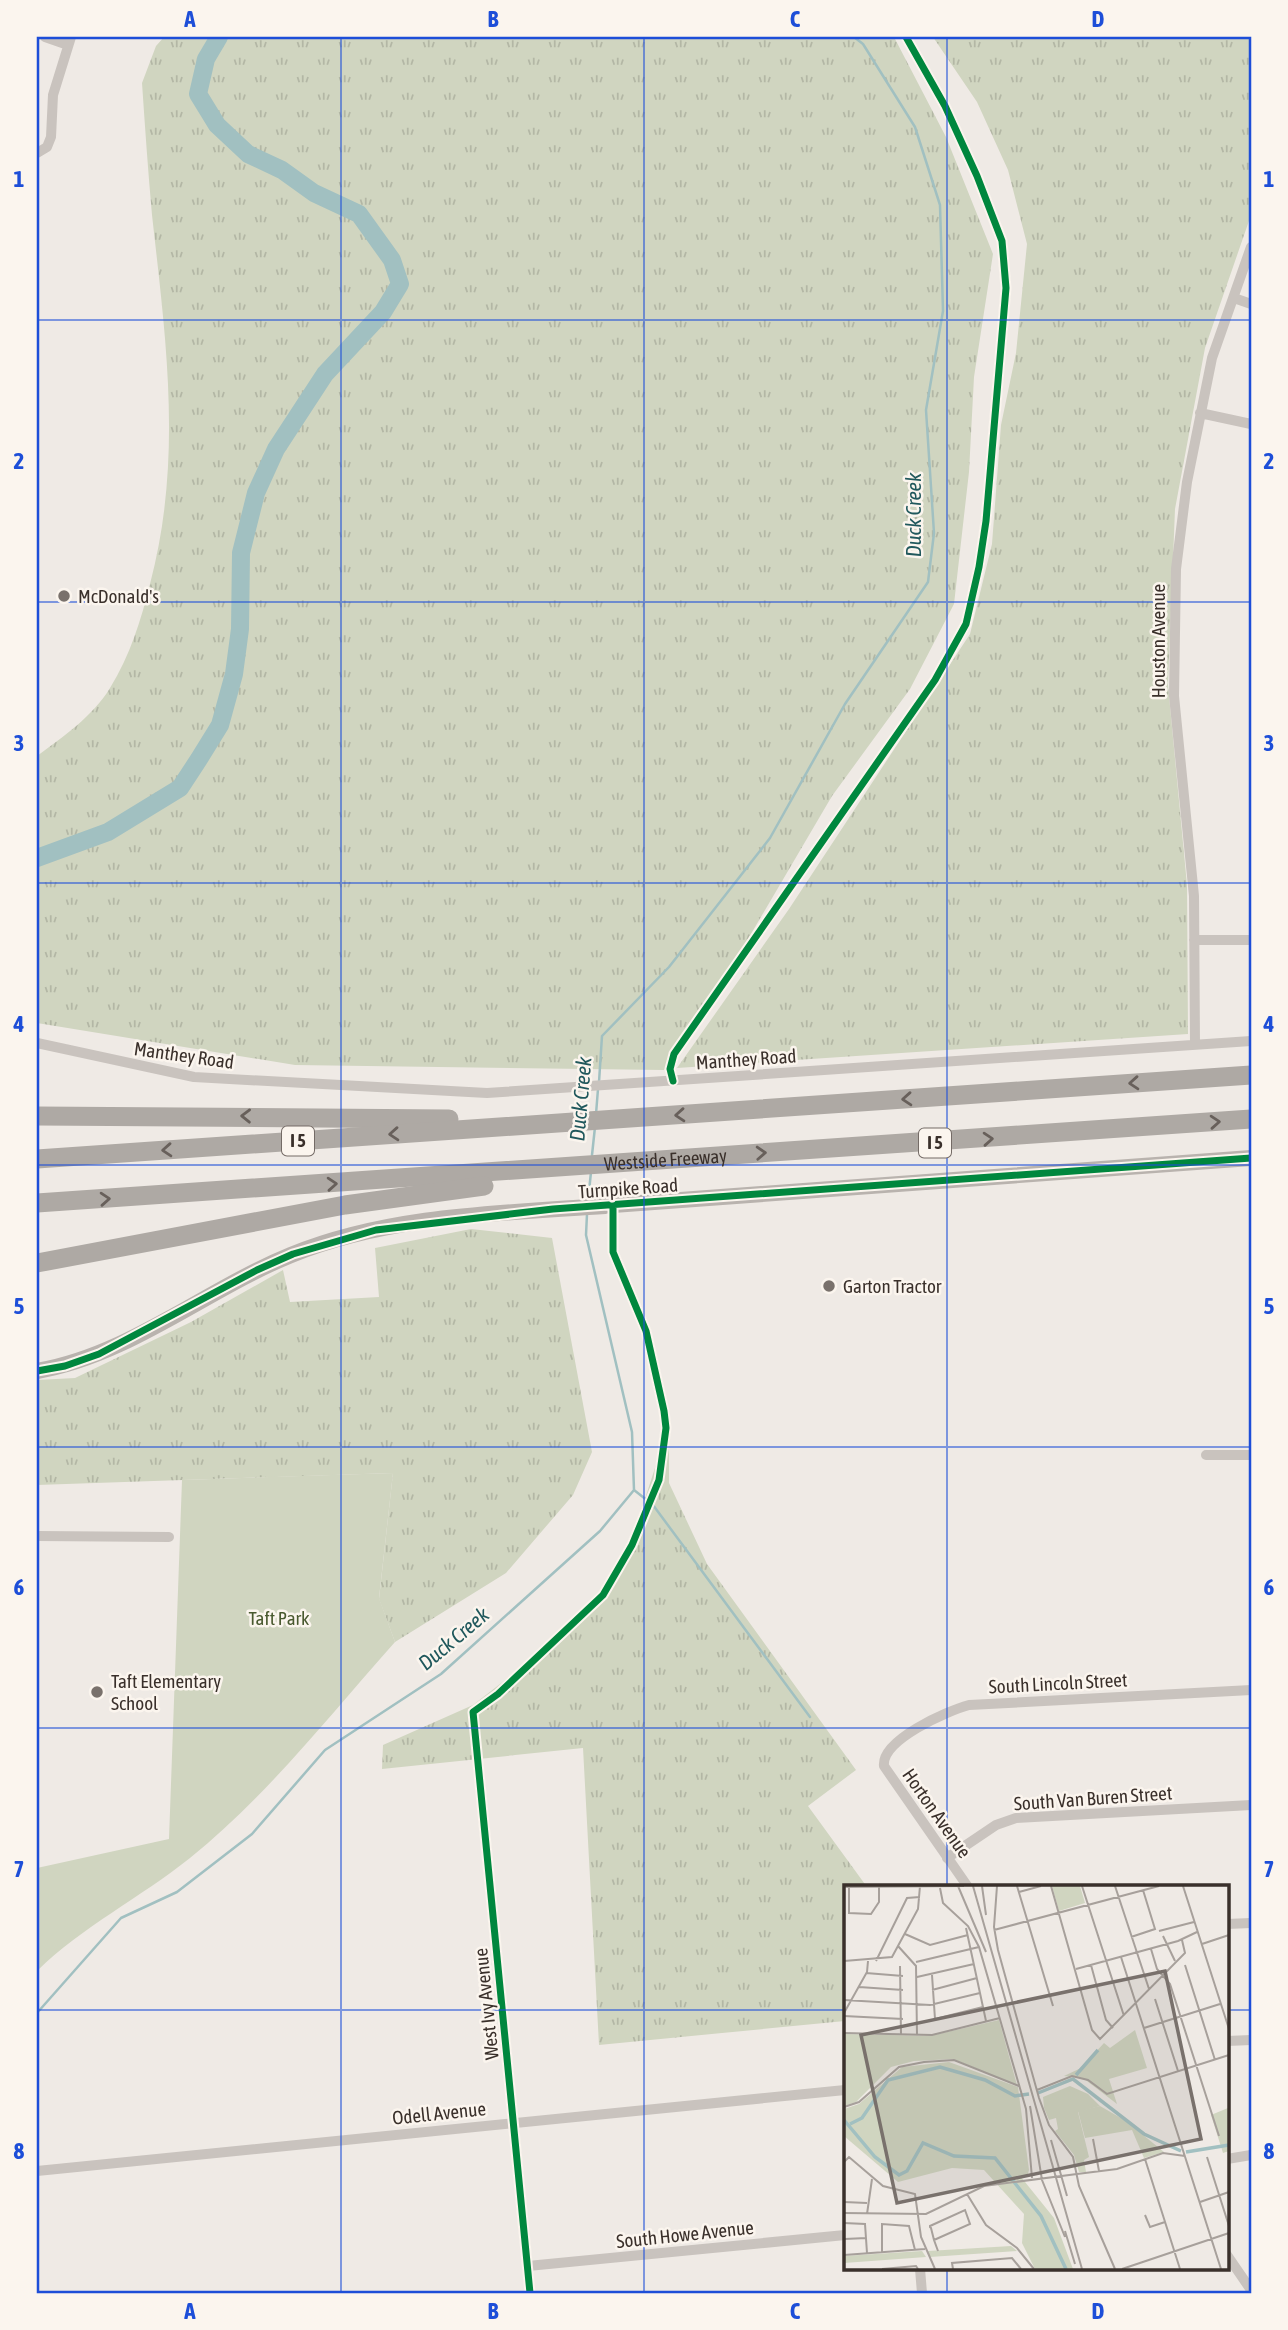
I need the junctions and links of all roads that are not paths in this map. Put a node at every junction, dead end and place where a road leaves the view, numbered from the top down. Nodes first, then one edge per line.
1 (45, 37) edge
2 (906, 37) edge
3 (69, 41) edge
4 (37, 153) edge
5 (1251, 247) edge
6 (1234, 298) junction
7 (1251, 304) edge
8 (1200, 413) junction
9 (1251, 424) edge
10 (1194, 940) junction
11 (1251, 940) edge
12 (1251, 1041) edge
13 (37, 1043) edge
14 (1195, 1045) junction
15 (1251, 1075) edge
16 (673, 1081) junction
17 (37, 1116) edge
18 (1251, 1119) edge
19 (509, 1126) junction
20 (1251, 1158) edge
21 (37, 1159) edge
22 (556, 1168) junction
23 (37, 1203) edge
24 (609, 1205) junction
25 (37, 1263) edge
26 (37, 1371) edge
27 (1206, 1455) dead end
28 (1251, 1455) edge
29 (37, 1536) edge
30 (169, 1537) dead end
31 (1251, 1690) edge
32 (884, 1758) joint
33 (1251, 1805) edge
34 (947, 1858) junction
35 (967, 1885) edge
36 (1251, 1923) edge
37 (1228, 1924) edge
38 (1251, 2040) edge
39 (1228, 2041) edge
40 (844, 2090) edge
41 (513, 2124) junction
42 (1251, 2155) edge
43 (1228, 2159) edge
44 (37, 2171) edge
45 (844, 2235) edge
46 (1228, 2256) edge
47 (528, 2266) junction
48 (920, 2270) edge
49 (1251, 2290) edge
50 (530, 2293) edge
51 (922, 2293) edge

1 - 3 street
2 - 16 street
3 - 4 street
5 - 6 street, Houston Avenue
6 - 7 street
6 - 8 street, Houston Avenue
8 - 9 street
8 - 10 street, Houston Avenue
10 - 11 street
10 - 14 street, Houston Avenue
12 - 14 street, Manthey Road
13 - 16 street, Manthey Road
14 - 16 street, Manthey Road
15 -> 19 highway, I 5
19 -> 17 highway
22 -> 18 highway, Westside Freeway / I 5
19 -> 21 highway, I 5
20 - 24 street, Turnpike Road
23 -> 22 highway, Westside Freeway / I 5
22 - 25 highway
24 - 26 street, Turnpike Road
24 - 41 street, West Ivy Avenue
27 - 28 street
29 - 30 street
31 - 32 street, South Lincoln Street
32 - 34 street, Horton Avenue
33 - 34 street, South Van Buren Street
34 - 35 street, Horton Avenue
36 - 37 street
38 - 39 street
40 - 41 street, Odell Avenue
41 - 44 street, Odell Avenue
41 - 47 street, West Ivy Avenue
42 - 43 street
45 - 47 street, South Howe Avenue
46 - 49 street
47 - 50 street, West Ivy Avenue
48 - 51 street

